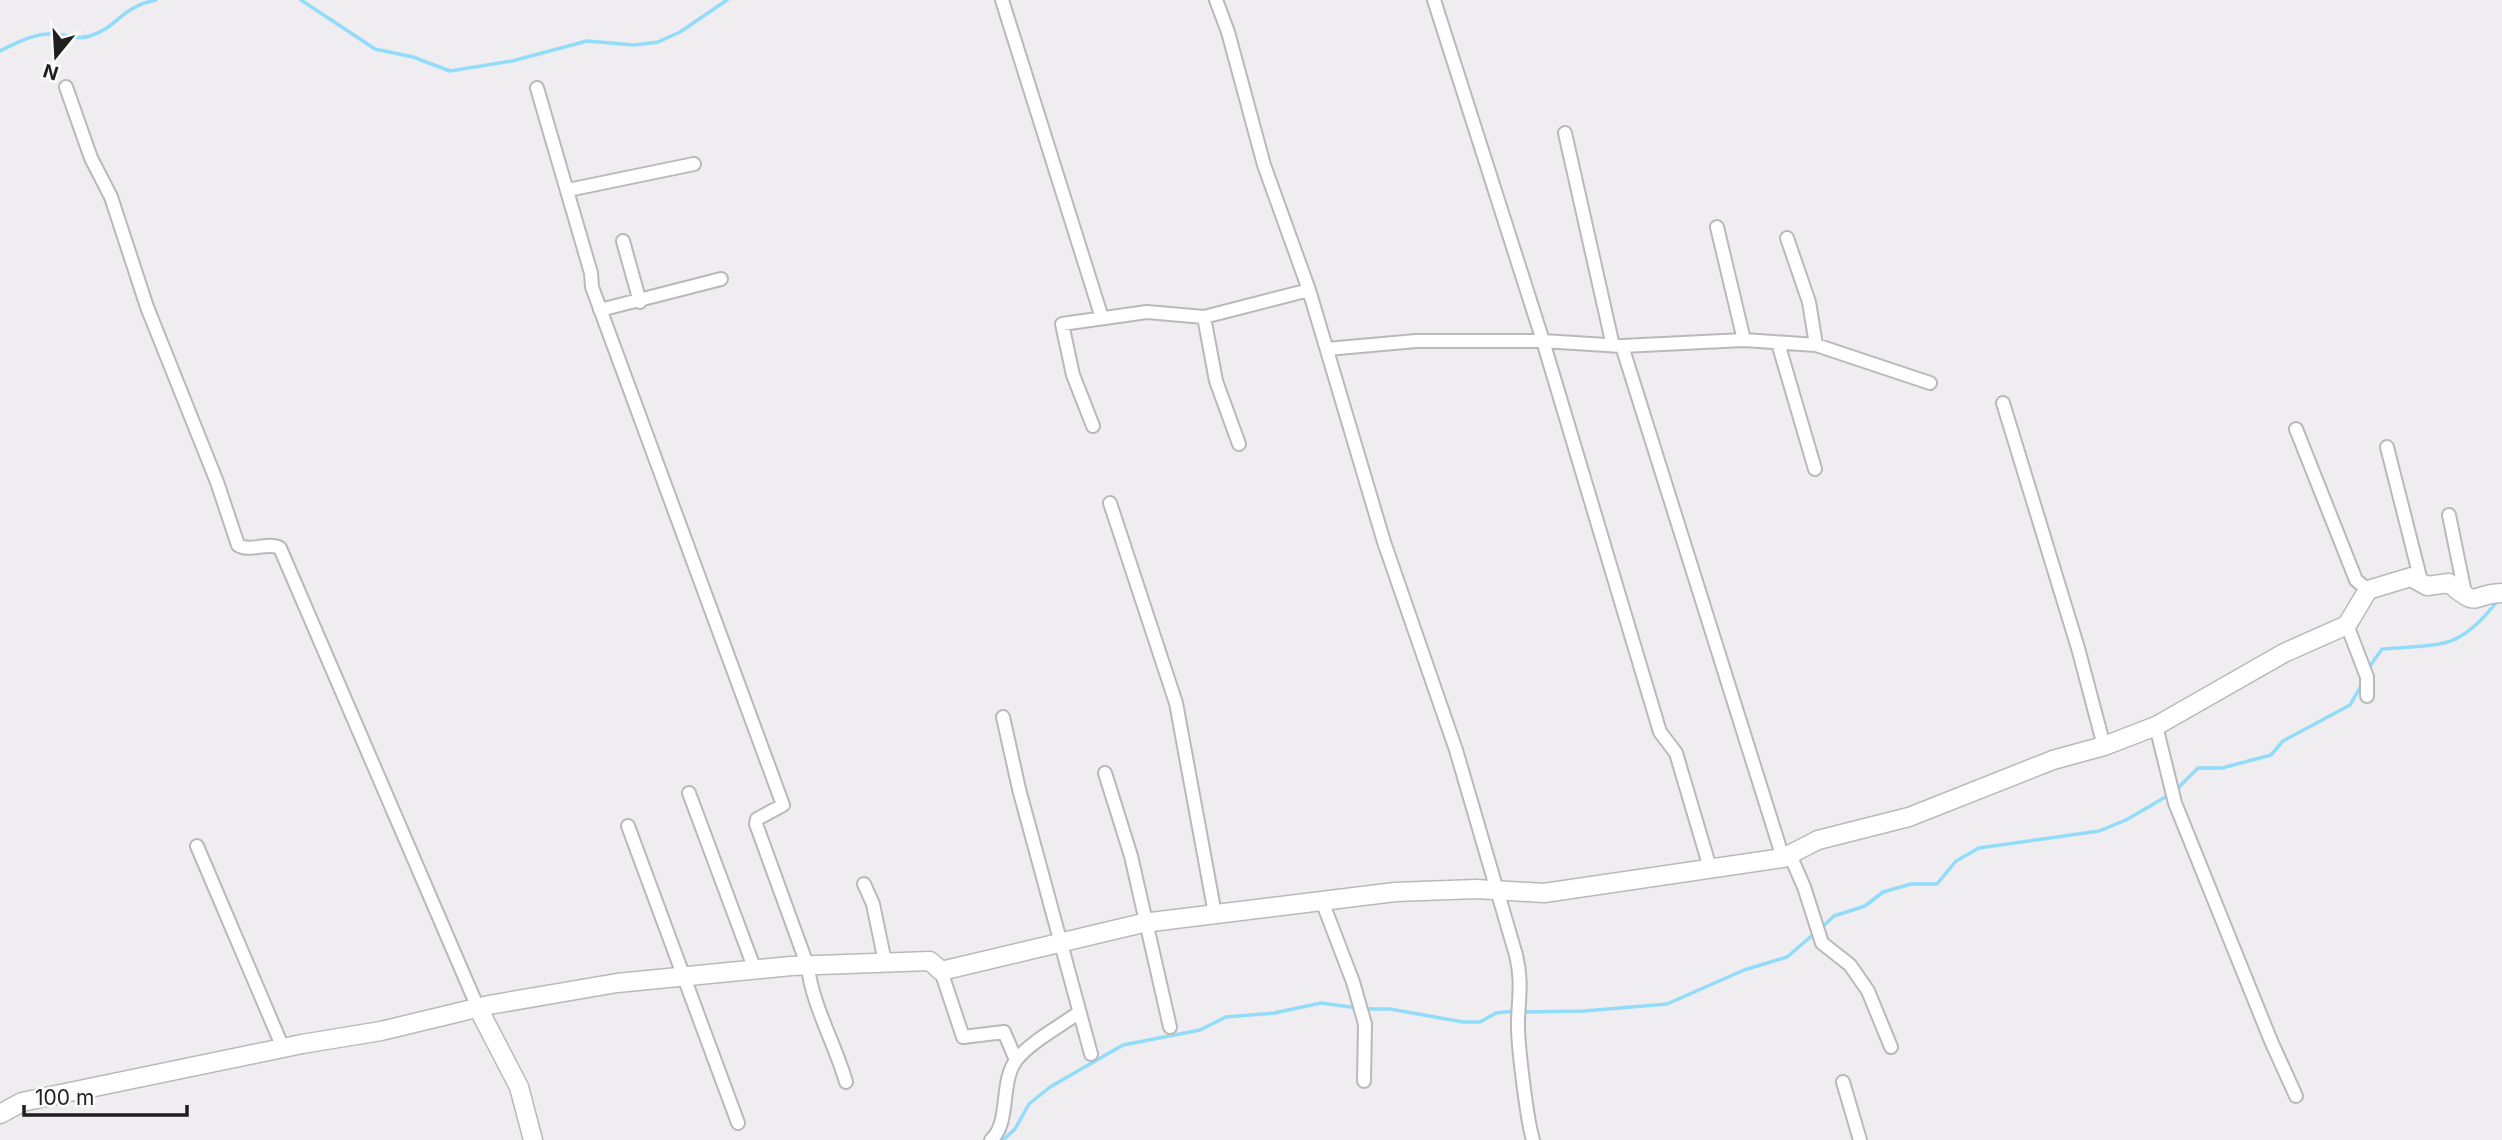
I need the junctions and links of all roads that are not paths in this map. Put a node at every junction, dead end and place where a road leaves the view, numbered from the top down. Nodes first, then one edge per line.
1 (1002, 0) edge
2 (1216, 0) edge
3 (1434, 0) edge
4 (66, 87) dead end
5 (537, 88) dead end
6 (1565, 133) dead end
7 (695, 164) dead end
8 (568, 190) junction
9 (1717, 227) dead end
10 (1787, 238) dead end
11 (623, 241) dead end
12 (721, 279) dead end
13 (1309, 290) junction
14 (640, 302) junction
15 (600, 310) junction
16 (1204, 317) junction
17 (1102, 318) junction
18 (1745, 340) junction
19 (1543, 341) junction
20 (1778, 343) junction
21 (1816, 345) junction
22 (1617, 346) junction
23 (1326, 349) junction
24 (1930, 383) dead end
25 (2003, 403) dead end
26 (1093, 426) dead end
27 (2296, 429) dead end
28 (1239, 444) dead end
29 (2387, 447) dead end
30 (1815, 469) dead end
31 (1110, 503) dead end
32 (2449, 515) dead end
33 (2422, 584) junction
34 (2368, 590) junction
35 (2502, 593) edge
36 (2466, 599) junction
37 (2347, 625) junction
38 (2367, 696) dead end
39 (1003, 717) dead end
40 (2156, 726) junction
41 (2104, 746) junction
42 (1105, 773) dead end
43 (689, 793) dead end
44 (628, 826) dead end
45 (197, 846) dead end
46 (1786, 857) junction
47 (1710, 868) junction
48 (864, 884) dead end
49 (1499, 892) junction
50 (1322, 901) junction
51 (1215, 914) junction
52 (1143, 923) junction
53 (1062, 942) junction
54 (885, 962) junction
55 (808, 967) junction
56 (755, 970) junction
57 (941, 971) junction
58 (686, 978) junction
59 (478, 1008) junction
60 (1077, 1013) junction
61 (1170, 1027) dead end
62 (1891, 1047) dead end
63 (283, 1048) junction
64 (1091, 1054) dead end
65 (1016, 1060) junction
66 (1364, 1081) dead end
67 (846, 1082) dead end
68 (1843, 1082) dead end
69 (2296, 1096) dead end
70 (0, 1114) edge
71 (738, 1123) dead end
72 (533, 1140) edge
73 (991, 1140) edge
74 (1533, 1140) edge
75 (1860, 1140) edge

1 - 17 street
2 - 13 street
3 - 19 street
4 - 59 street
5 - 8 street
6 - 22 street
7 - 8 street
8 - 15 street
9 - 18 street
10 - 21 street
11 - 14 street
12 - 14 street
13 - 16 street
13 - 23 street
14 - 15 street
15 - 55 street
16 - 17 street
16 - 28 street
17 - 26 street
18 - 20 street
18 - 22 street
19 - 22 street
19 - 23 street
19 - 47 street
20 - 21 street
20 - 30 street
21 - 24 street
22 - 46 street
23 - 49 street
25 - 41 street
27 - 34 street
29 - 33 street
31 - 51 street
32 - 36 street
33 - 34 street
33 - 36 street
34 - 37 street
35 - 36 street
37 - 38 street
37 - 40 street
39 - 53 street
40 - 41 street
40 - 69 street
41 - 46 street
42 - 52 street
43 - 56 street
44 - 58 street
45 - 63 street
46 - 47 street
46 - 62 street
47 - 49 street
48 - 54 street
49 - 50 street
49 - 74 street
50 - 51 street
50 - 66 street
51 - 52 street
52 - 53 street
52 - 61 street
53 - 57 street
53 - 60 street
54 - 55 street
54 - 57 street
55 - 56 street
55 - 67 street
56 - 58 street
57 - 65 street
58 - 59 street
58 - 71 street
59 - 63 street
59 - 72 street
60 - 64 street
60 - 65 street
63 - 70 street
65 - 73 street
68 - 75 street

